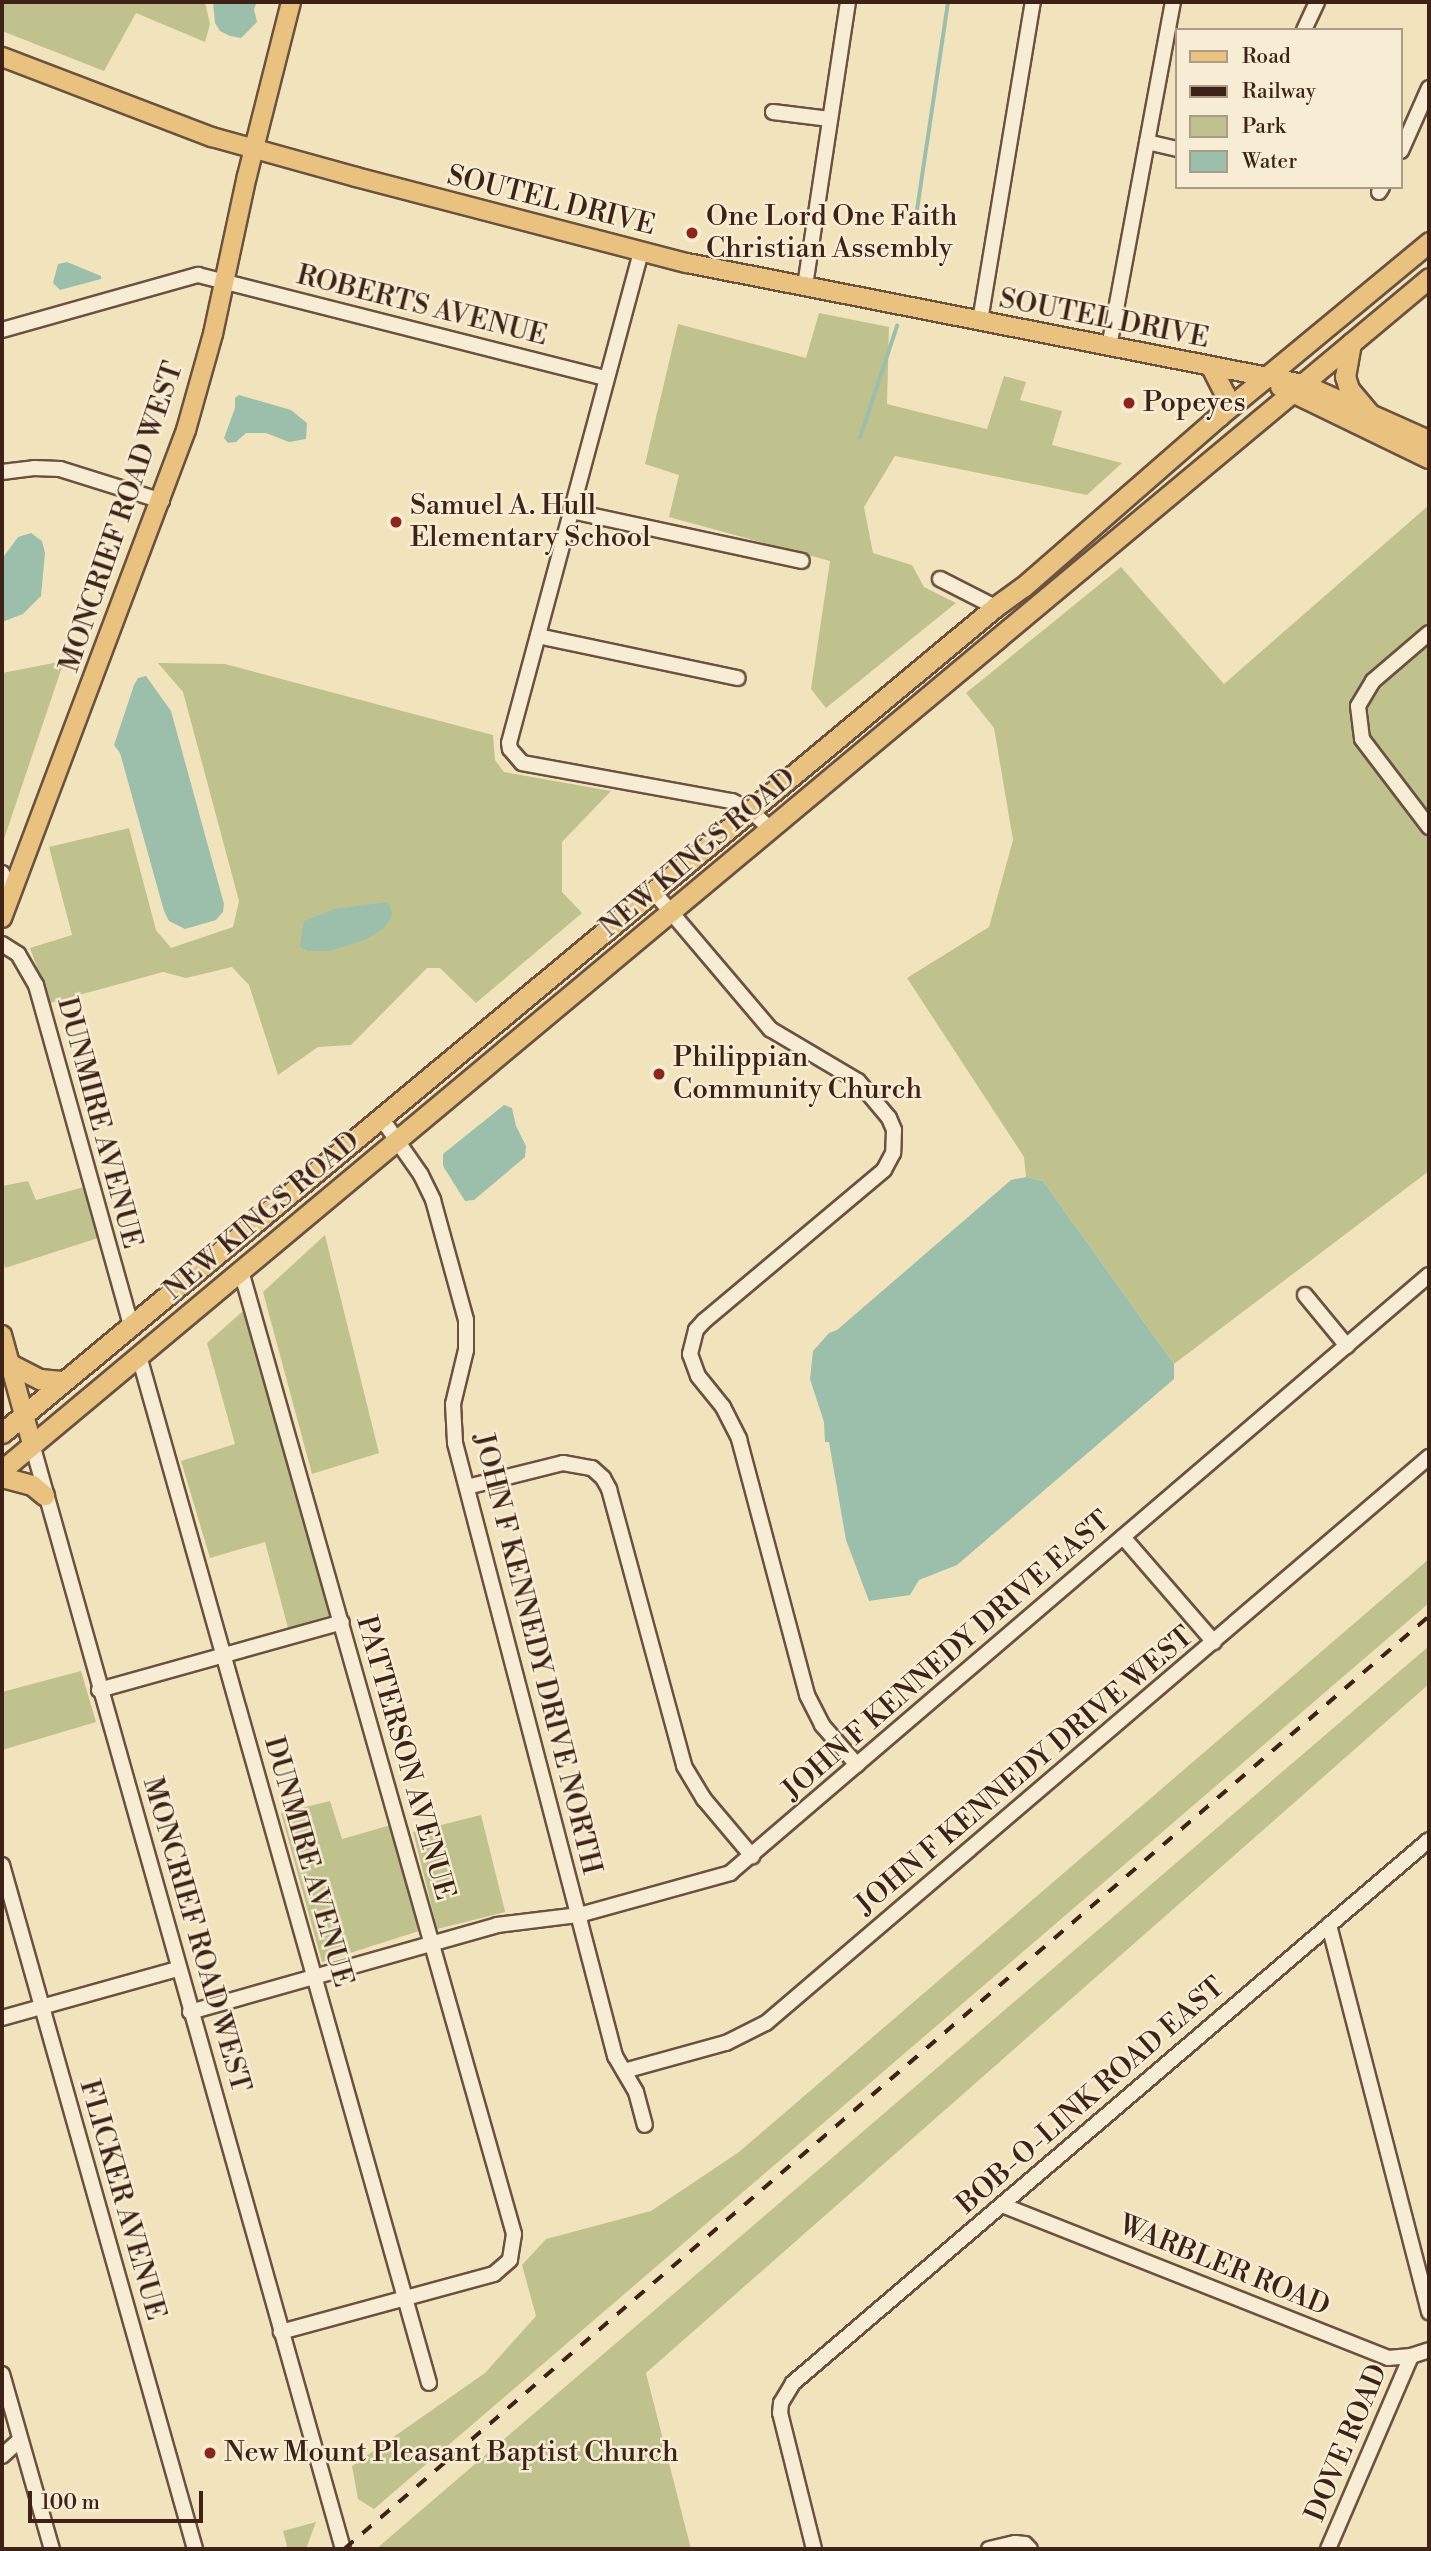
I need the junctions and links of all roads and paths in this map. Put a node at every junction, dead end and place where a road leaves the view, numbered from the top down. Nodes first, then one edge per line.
1 (291, 2) edge
2 (848, 2) edge
3 (1033, 2) edge
4 (1173, 2) edge
5 (1317, 2) edge
6 (1305, 28) edge
7 (2, 57) edge
8 (1429, 88) edge
9 (773, 112) dead end
10 (830, 119) junction
11 (1147, 142) junction
12 (1403, 146) edge
13 (1176, 149) edge
14 (254, 150) junction
15 (1429, 242) edge
16 (641, 252) junction
17 (1429, 278) edge
18 (225, 281) junction
19 (805, 286) junction
20 (980, 321) junction
21 (2, 330) edge
22 (1351, 343) junction
23 (1109, 347) junction
24 (1211, 367) junction
25 (1265, 377) junction
26 (606, 378) junction
27 (1297, 389) junction
28 (1371, 415) junction
29 (1219, 416) junction
30 (1429, 440) edge
31 (1429, 459) edge
32 (2, 472) edge
33 (162, 501) junction
34 (571, 511) junction
35 (803, 561) dead end
36 (940, 579) dead end
37 (1023, 587) junction
38 (995, 607) junction
39 (1034, 609) junction
40 (1429, 633) edge
41 (538, 636) junction
42 (738, 678) dead end
43 (751, 811) junction
44 (1429, 827) edge
45 (770, 829) junction
46 (2, 873) edge
47 (12, 891) junction
48 (654, 892) junction
49 (671, 912) junction
50 (2, 918) edge
51 (2, 944) edge
52 (382, 1119) junction
53 (397, 1140) junction
54 (241, 1271) junction
55 (1429, 1275) edge
56 (1305, 1295) dead end
57 (131, 1326) junction
58 (2, 1335) edge
59 (1347, 1346) junction
60 (139, 1356) junction
61 (10, 1364) junction
62 (64, 1381) junction
63 (24, 1414) junction
64 (2, 1433) edge
65 (32, 1444) junction
66 (1429, 1457) edge
67 (2, 1469) edge
68 (2, 1477) edge
69 (467, 1488) junction
70 (44, 1495) junction
71 (1124, 1537) junction
72 (342, 1622) junction
73 (1214, 1643) junction
74 (223, 1656) junction
75 (99, 1690) junction
76 (857, 1765) junction
77 (1429, 1840) edge
78 (752, 1856) junction
79 (2, 1865) edge
80 (579, 1915) junction
81 (1329, 1925) junction
82 (432, 1943) junction
83 (178, 1969) junction
84 (315, 1975) junction
85 (42, 2007) junction
86 (190, 2012) junction
87 (2, 2018) edge
88 (624, 2071) junction
89 (645, 2125) dead end
90 (1002, 2204) junction
91 (405, 2298) junction
92 (1429, 2312) edge
93 (281, 2332) junction
94 (1429, 2350) edge
95 (1411, 2356) junction
96 (2, 2374) edge
97 (429, 2383) dead end
98 (20, 2440) junction
99 (2, 2456) edge
100 (52, 2549) edge
101 (195, 2549) edge
102 (343, 2549) edge
103 (814, 2549) edge
104 (989, 2549) edge
105 (1030, 2549) edge
106 (1328, 2549) edge

1 - 14 main road, MONCRIEF ROAD WEST
2 - 10 street
3 - 20 street
4 - 11 street
5 - 6 street
7 - 14 main road, SOUTEL DRIVE
8 - 12 street
9 - 10 street
10 - 19 street
11 - 13 street
11 - 23 street
14 - 16 main road, SOUTEL DRIVE
14 - 18 main road, MONCRIEF ROAD WEST
15 - 25 highway, NEW KINGS ROAD
16 - 19 main road, SOUTEL DRIVE
16 - 26 street
17 - 22 highway, NEW KINGS ROAD
18 - 21 street, ROBERTS AVENUE
18 - 26 street, ROBERTS AVENUE
18 - 33 main road, MONCRIEF ROAD WEST
19 - 20 main road, SOUTEL DRIVE
20 - 23 main road, SOUTEL DRIVE
22 - 27 highway, NEW KINGS ROAD
22 - 28 highway
23 - 24 main road, SOUTEL DRIVE
24 - 25 main road, SOUTEL DRIVE
24 - 29 highway
25 - 27 main road, SOUTEL DRIVE
25 - 29 highway, NEW KINGS ROAD
26 - 34 street
27 - 28 main road, SOUTEL DRIVE
27 - 31 main road, SOUTEL DRIVE
27 - 39 highway, NEW KINGS ROAD
28 - 30 main road, SOUTEL DRIVE
29 - 37 highway, NEW KINGS ROAD
32 - 33 street
33 - 47 main road, MONCRIEF ROAD WEST
34 - 35 street
34 - 41 street
36 - 38 street
37 - 38 highway, NEW KINGS ROAD
37 - 39 street
38 - 43 highway, NEW KINGS ROAD
39 - 45 highway, NEW KINGS ROAD
40 - 44 street
41 - 42 street
41 - 43 street
43 - 45 street
43 - 48 highway, NEW KINGS ROAD
45 - 49 highway, NEW KINGS ROAD
46 - 47 street
47 - 50 main road, MONCRIEF ROAD WEST
48 - 49 street
48 - 52 highway, NEW KINGS ROAD
49 - 53 highway, NEW KINGS ROAD
49 - 76 street
51 - 57 street, DUNMIRE AVENUE
52 - 53 street, JOHN F KENNEDY DRIVE NORTH
52 - 57 highway, NEW KINGS ROAD
53 - 54 highway, NEW KINGS ROAD
53 - 69 street, JOHN F KENNEDY DRIVE NORTH
54 - 60 highway, NEW KINGS ROAD
54 - 72 street, PATTERSON AVENUE
55 - 59 street, JOHN F KENNEDY DRIVE EAST
56 - 59 street
57 - 62 highway, NEW KINGS ROAD
58 - 61 main road, MONCRIEF ROAD WEST
59 - 71 street, JOHN F KENNEDY DRIVE EAST
60 - 65 highway, NEW KINGS ROAD
60 - 74 street, DUNMIRE AVENUE
61 - 62 highway
61 - 63 main road, MONCRIEF ROAD WEST
62 - 63 highway, NEW KINGS ROAD
63 - 64 highway, NEW KINGS ROAD
63 - 65 main road, MONCRIEF ROAD WEST
65 - 67 highway, NEW KINGS ROAD
65 - 70 street, MONCRIEF ROAD WEST
66 - 73 street, JOHN F KENNEDY DRIVE WEST
68 - 70 highway
69 - 78 street
69 - 80 street, JOHN F KENNEDY DRIVE NORTH
70 - 75 street, MONCRIEF ROAD WEST
71 - 73 street
71 - 76 street, JOHN F KENNEDY DRIVE EAST
72 - 74 street
72 - 82 street, PATTERSON AVENUE
73 - 88 street, JOHN F KENNEDY DRIVE WEST
74 - 75 street
74 - 84 street, DUNMIRE AVENUE
75 - 83 street, MONCRIEF ROAD WEST
76 - 78 street, JOHN F KENNEDY DRIVE EAST
77 - 81 street, BOB-O-LINK ROAD EAST
78 - 80 street, JOHN F KENNEDY DRIVE EAST
79 - 85 street, FLICKER AVENUE
80 - 82 street, JOHN F KENNEDY DRIVE EAST
80 - 88 street, JOHN F KENNEDY DRIVE NORTH
81 - 90 street, BOB-O-LINK ROAD EAST
81 - 92 street
82 - 84 street, JOHN F KENNEDY DRIVE EAST
82 - 91 street, PATTERSON AVENUE
83 - 85 street
83 - 86 street, MONCRIEF ROAD WEST
84 - 86 street, JOHN F KENNEDY DRIVE EAST
84 - 91 street, DUNMIRE AVENUE
85 - 87 street
85 - 101 street, FLICKER AVENUE
86 - 93 street, MONCRIEF ROAD WEST
88 - 89 street, JOHN F KENNEDY DRIVE NORTH
90 - 95 street, WARBLER ROAD
90 - 103 street, BOB-O-LINK ROAD EAST
91 - 93 street
91 - 97 street, DUNMIRE AVENUE
93 - 102 street, MONCRIEF ROAD WEST
94 - 95 street, WARBLER ROAD
95 - 106 street, DOVE ROAD
96 - 98 street
98 - 99 street
98 - 100 street
104 - 105 street

